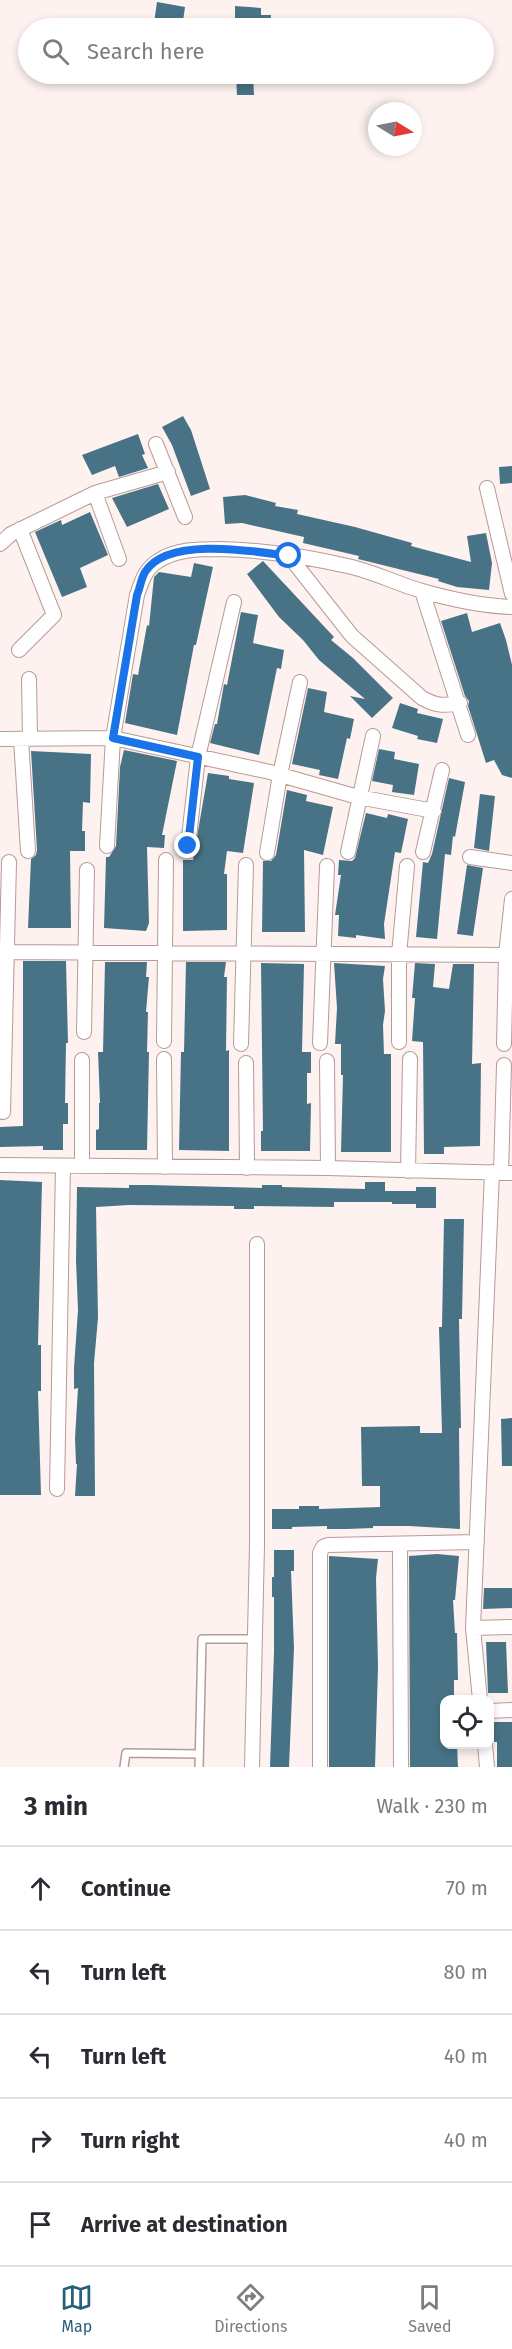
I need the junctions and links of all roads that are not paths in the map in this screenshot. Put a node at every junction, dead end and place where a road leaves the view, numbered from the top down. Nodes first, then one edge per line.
1 (156, 444) dead end
2 (168, 472) junction
3 (487, 488) dead end
4 (95, 493) junction
5 (185, 517) dead end
6 (20, 529) junction
7 (0, 544) edge
8 (289, 556) junction
9 (119, 559) dead end
10 (422, 591) junction
11 (512, 594) edge
12 (234, 602) dead end
13 (512, 607) edge
14 (19, 650) dead end
15 (29, 679) dead end
16 (300, 682) dead end
17 (459, 703) junction
18 (468, 735) dead end
19 (373, 736) dead end
20 (113, 738) junction
21 (0, 739) edge
22 (26, 739) junction
23 (198, 757) junction
24 (442, 770) dead end
25 (280, 775) junction
26 (358, 797) junction
27 (434, 811) junction
28 (107, 846) dead end
29 (188, 846) dead end
30 (28, 851) dead end
31 (348, 852) dead end
32 (423, 852) dead end
33 (267, 853) dead end
34 (470, 857) dead end
35 (166, 860) dead end
36 (9, 862) dead end
37 (512, 863) edge
38 (246, 865) dead end
39 (327, 866) dead end
40 (407, 866) dead end
41 (87, 870) dead end
42 (512, 899) edge
43 (3, 952) edge
44 (86, 952) junction
45 (165, 953) junction
46 (243, 953) junction
47 (324, 954) junction
48 (399, 954) junction
49 (509, 955) edge
50 (84, 1032) dead end
51 (164, 1041) dead end
52 (399, 1042) dead end
53 (320, 1043) dead end
54 (241, 1044) dead end
55 (504, 1044) dead end
56 (164, 1059) dead end
57 (410, 1059) dead end
58 (82, 1060) dead end
59 (327, 1062) dead end
60 (246, 1063) dead end
61 (504, 1065) dead end
62 (3, 1112) dead end
63 (0, 1165) edge
64 (63, 1166) junction
65 (82, 1166) junction
66 (165, 1167) junction
67 (247, 1168) junction
68 (328, 1168) junction
69 (408, 1171) junction
70 (502, 1173) edge
71 (257, 1244) dead end
72 (57, 1489) dead end
73 (477, 1542) junction
74 (400, 1545) junction
75 (512, 1627) edge
76 (474, 1628) junction
77 (255, 1639) junction
78 (480, 1695) edge
79 (512, 1710) edge
80 (494, 1711) edge
81 (485, 1749) edge
82 (199, 1754) junction
83 (124, 1767) edge
84 (199, 1767) edge
85 (252, 1767) edge
86 (320, 1767) edge
87 (401, 1767) edge
88 (487, 1767) edge

1 - 2 street
2 - 4 street
2 - 5 street
3 - 11 street
4 - 6 street
4 - 9 street
6 - 7 street
6 - 14 street
8 - 10 street
8 - 17 street
8 - 20 street
10 - 13 street
10 - 17 street
12 - 23 street
15 - 22 street
16 - 25 street
17 - 18 street
19 - 26 street
20 - 22 street
20 - 23 street
20 - 28 street
21 - 22 street
22 - 30 street
23 - 25 street
23 - 29 street
24 - 27 street
25 - 26 street
25 - 33 street
26 - 27 street
26 - 31 street
27 - 32 street
34 - 37 street
35 - 45 street
36 - 43 street
38 - 46 street
39 - 47 street
40 - 48 street
41 - 44 street
42 - 49 street
43 - 44 street
43 - 62 street
44 - 45 street
44 - 50 street
45 - 46 street
45 - 51 street
46 - 47 street
46 - 54 street
47 - 48 street
47 - 53 street
48 - 49 street
48 - 52 street
49 - 55 street
56 - 66 street
57 - 69 street
58 - 65 street
59 - 68 street
60 - 67 street
61 - 70 street
63 - 64 street
64 - 65 street
64 - 72 street
65 - 66 street
66 - 67 street
67 - 68 street
68 - 69 street
69 - 70 street
70 - 73 street
71 - 77 street
73 - 74 street
73 - 76 street
74 - 86 street
74 - 87 street
75 - 76 street
76 - 78 street
77 - 82 lane
77 - 85 street
79 - 80 street
81 - 88 street
82 - 83 lane
82 - 84 lane

